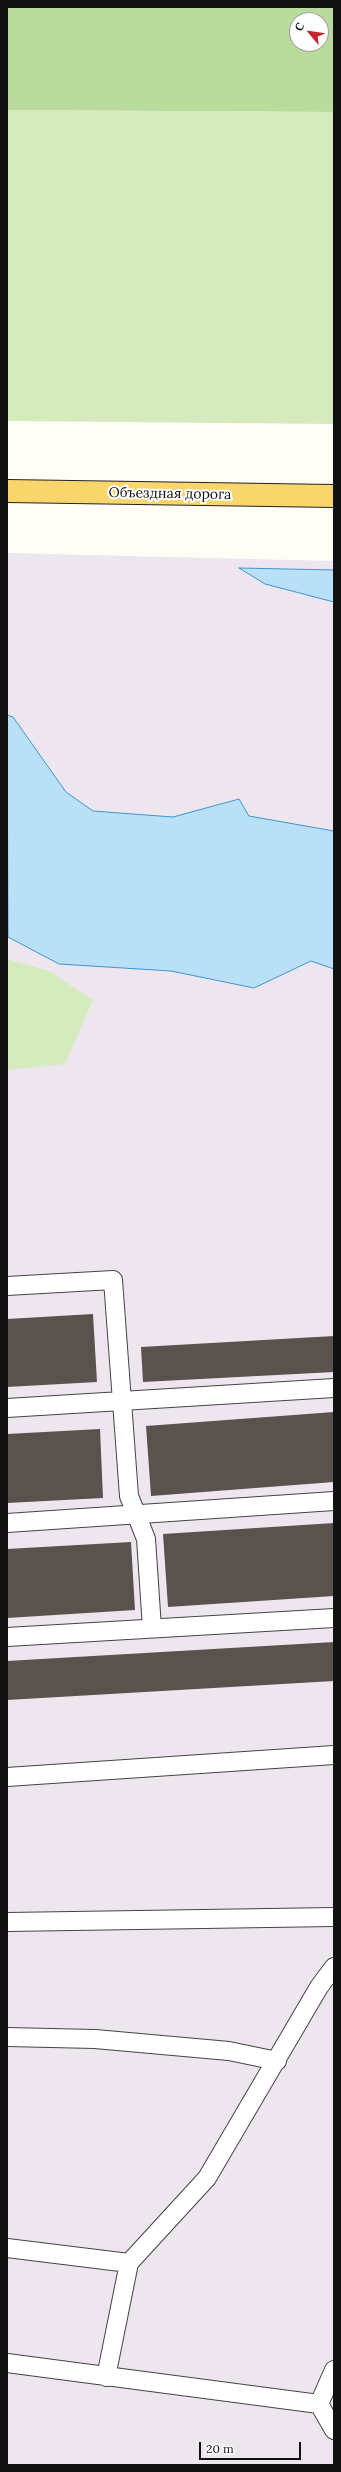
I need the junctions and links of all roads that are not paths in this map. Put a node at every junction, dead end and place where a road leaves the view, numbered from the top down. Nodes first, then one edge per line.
1 (7, 491) edge
2 (334, 496) edge
3 (7, 1286) edge
4 (334, 1388) edge
5 (122, 1401) junction
6 (7, 1408) edge
7 (334, 1501) edge
8 (136, 1514) junction
9 (7, 1523) edge
10 (334, 1618) edge
11 (152, 1628) junction
12 (7, 1637) edge
13 (334, 1755) edge
14 (7, 1777) edge
15 (334, 1917) edge
16 (7, 1922) edge
17 (334, 1967) edge
18 (7, 2037) edge
19 (277, 2061) junction
20 (7, 2248) edge
21 (129, 2263) junction
22 (7, 2363) edge
23 (334, 2370) edge
24 (106, 2377) junction
25 (319, 2404) junction
26 (334, 2430) edge

1 - 2 main road, Объездная дорога
3 - 5 lane
4 - 5 lane
5 - 6 lane
5 - 8 lane
7 - 8 lane
8 - 9 lane
8 - 11 lane
10 - 11 lane
11 - 12 lane
13 - 14 lane
15 - 16 lane
17 - 19 lane
18 - 19 lane
19 - 21 lane
20 - 21 lane
21 - 24 lane
22 - 24 lane
23 - 25 lane
24 - 25 lane
25 - 26 lane

